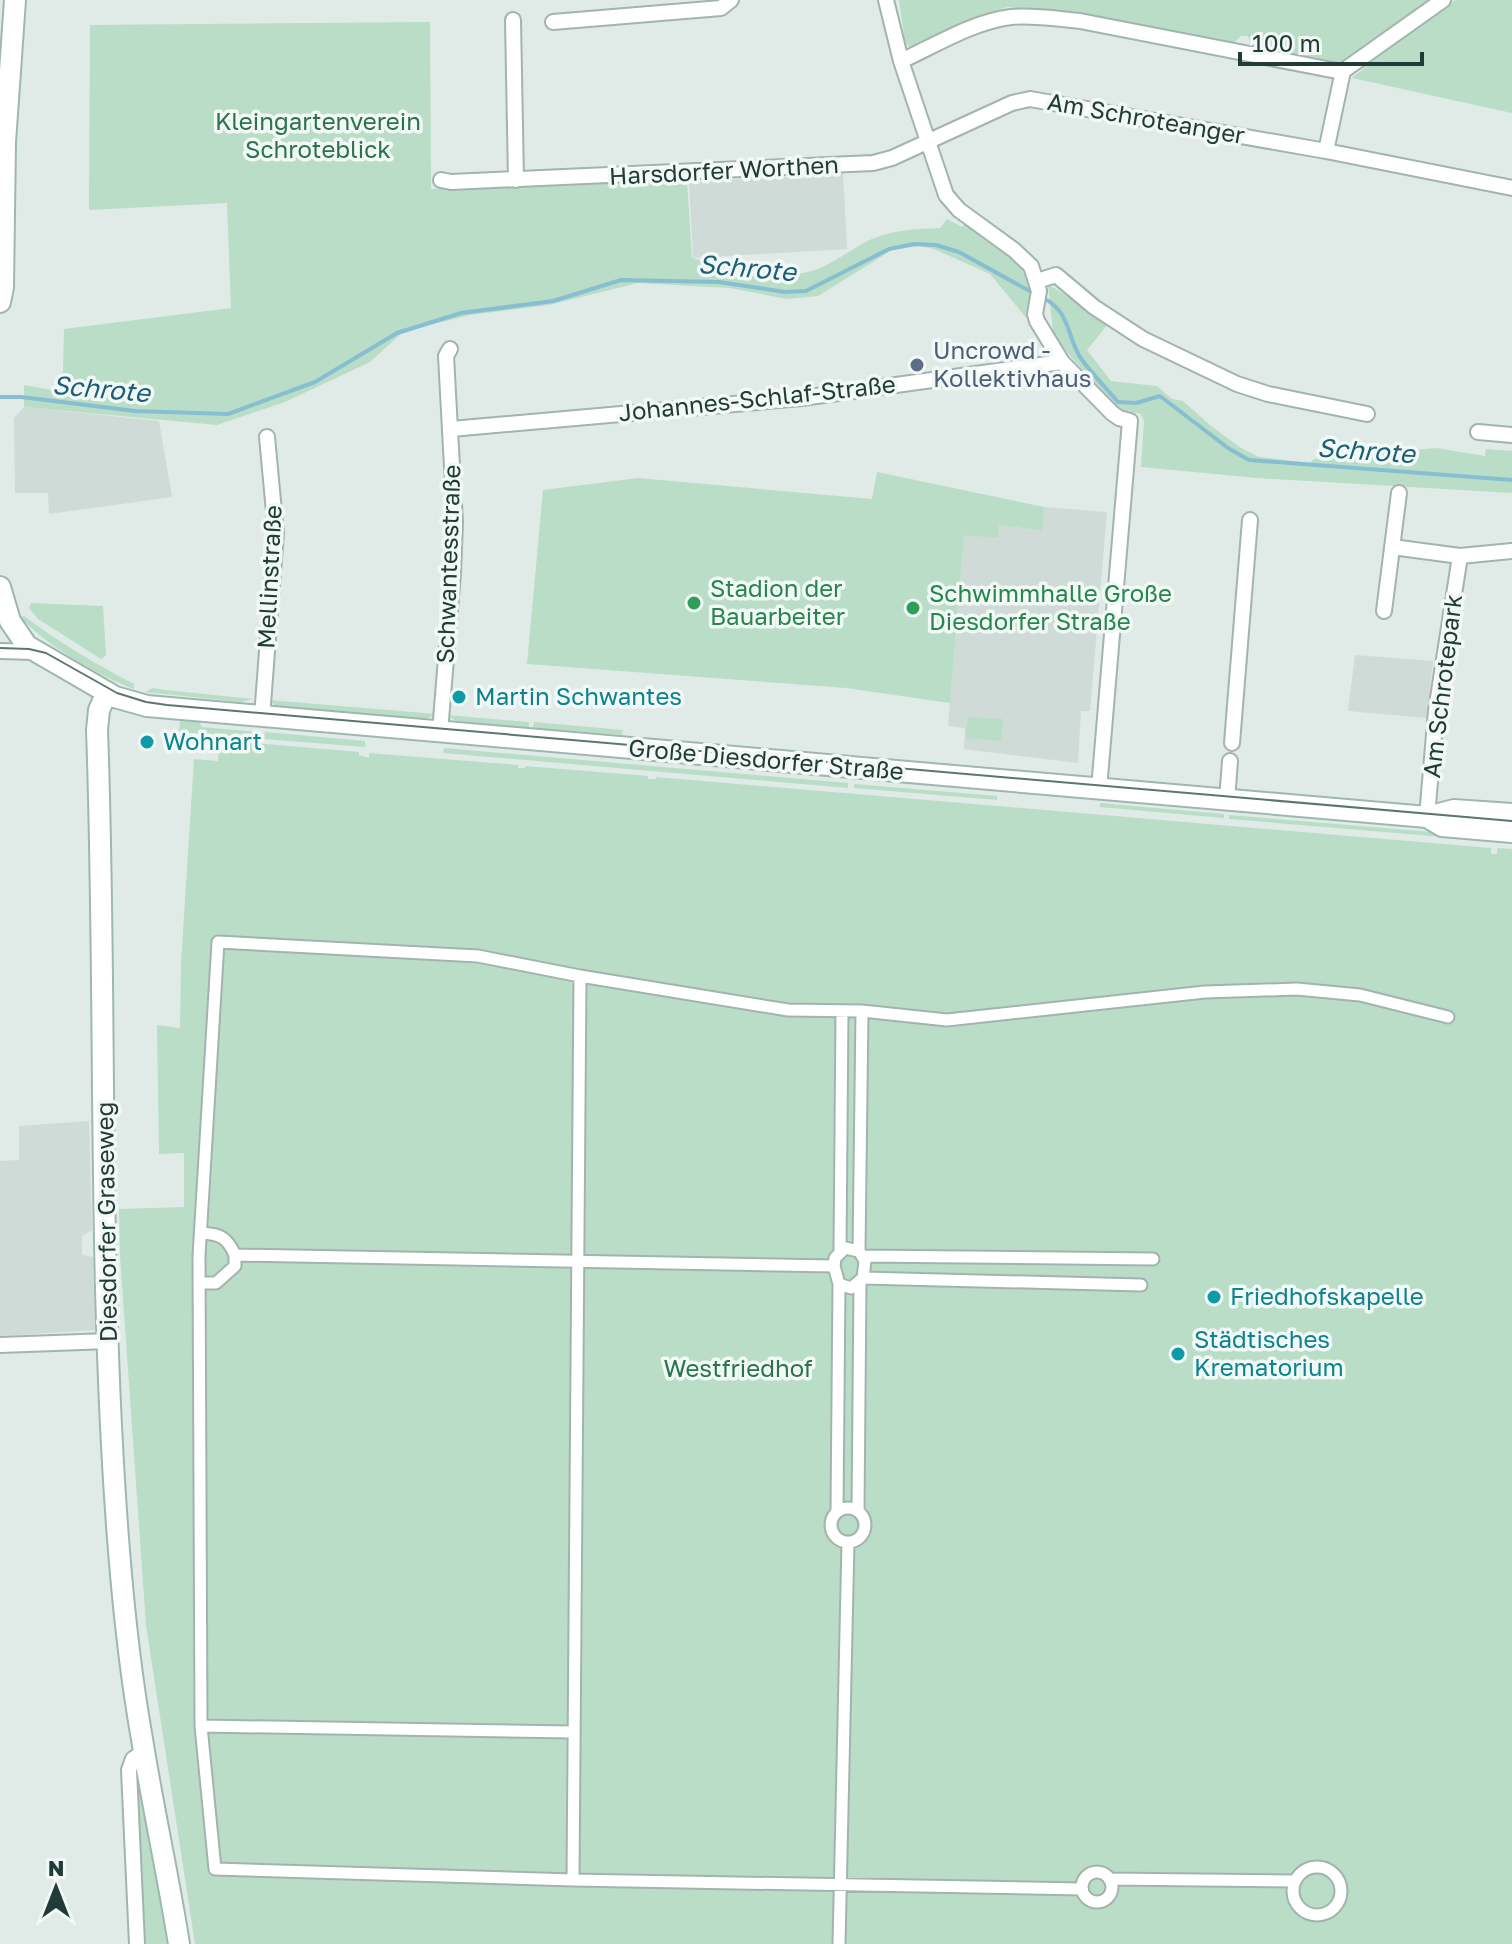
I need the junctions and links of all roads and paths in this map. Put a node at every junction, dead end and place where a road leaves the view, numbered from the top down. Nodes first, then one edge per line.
1 (15, 0) edge
2 (731, 0) edge
3 (886, 0) edge
4 (1443, 0) edge
5 (513, 20) dead end
6 (553, 22) dead end
7 (901, 61) junction
8 (1342, 72) junction
9 (2, 142) edge
10 (927, 142) junction
11 (1326, 151) junction
12 (441, 180) dead end
13 (516, 180) junction
14 (1512, 188) edge
15 (1038, 286) junction
16 (0, 302) edge
17 (450, 349) dead end
18 (1062, 362) junction
19 (1367, 414) dead end
20 (451, 429) junction
21 (1478, 432) dead end
22 (1512, 435) edge
23 (267, 437) dead end
24 (1399, 493) dead end
25 (1250, 520) dead end
26 (1392, 547) junction
27 (1512, 551) edge
28 (1460, 556) junction
29 (0, 587) edge
30 (1384, 611) dead end
31 (0, 651) edge
32 (39, 653) junction
33 (107, 692) junction
34 (262, 717) junction
35 (440, 732) junction
36 (1232, 743) dead end
37 (1230, 761) dead end
38 (1099, 789) junction
39 (1227, 800) junction
40 (1512, 814) edge
41 (1427, 817) junction
42 (1512, 832) edge
43 (580, 976) junction
44 (842, 1011) junction
45 (862, 1011) junction
46 (1448, 1017) dead end
47 (201, 1233) junction
48 (840, 1250) junction
49 (861, 1253) junction
50 (235, 1255) junction
51 (1153, 1259) dead end
52 (578, 1261) junction
53 (834, 1266) junction
54 (861, 1280) junction
55 (199, 1283) junction
56 (839, 1284) junction
57 (1141, 1285) dead end
58 (109, 1341) junction
59 (0, 1345) edge
60 (837, 1511) junction
61 (858, 1511) junction
62 (848, 1542) junction
63 (201, 1726) junction
64 (573, 1732) junction
65 (144, 1752) junction
66 (1109, 1879) junction
67 (573, 1880) junction
68 (1295, 1881) junction
69 (841, 1884) junction
70 (1082, 1889) junction
71 (137, 1944) edge
72 (179, 1944) edge
73 (839, 1944) edge

1 - 9 main road
2 - 6 street
3 - 7 street
4 - 8 street
5 - 13 street
7 - 8 street
7 - 10 street
8 - 11 street
9 - 16 main road
10 - 11 street, Am Schroteanger
10 - 13 street, Harsdorfer Worthen
10 - 15 street
11 - 14 street, Am Schroteanger
12 - 13 street, Harsdorfer Worthen
15 - 18 street
15 - 19 street
17 - 20 street, Schwantesstraße
18 - 20 street, Johannes-Schlaf-Straße
18 - 38 street
20 - 35 street, Schwantesstraße
21 - 22 street
23 - 34 street, Mellinstraße
24 - 26 street
25 - 36 street
26 - 28 street
26 - 30 street
27 - 28 street
28 - 41 street, Am Schrotepark
29 - 32 main road, Große Diesdorfer Straße
31 - 32 street
32 - 33 main road, Große Diesdorfer Straße
33 - 34 main road, Große Diesdorfer Straße
33 - 58 main road, Diesdorfer Graseweg
34 - 35 main road, Große Diesdorfer Straße
35 - 38 main road, Große Diesdorfer Straße
37 - 39 street
38 - 39 main road, Große Diesdorfer Straße
39 - 41 main road, Große Diesdorfer Straße
40 - 41 main road, Große Diesdorfer Straße
41 - 42 main road, Große Diesdorfer Straße
43 - 44 street
43 - 47 street
43 - 52 street
44 - 45 street
44 - 48 street
45 - 46 street
45 - 49 street
47 - 50 street
47 - 55 street
48 - 49 street
48 - 53 street
49 - 51 street
49 - 54 street
50 - 52 street
50 - 55 street
52 - 53 street
52 - 64 street
53 - 56 street
54 - 56 street
54 - 57 street
54 - 61 street
55 - 63 street
56 - 60 street
58 - 59 street
58 - 65 main road, Diesdorfer Graseweg
60 - 61 street
60 - 62 street
61 - 62 street
62 - 69 street
63 - 64 street
63 - 67 street
64 - 67 street
65 - 71 street
65 - 72 main road, Diesdorfer Graseweg
66 - 68 street
66 - 70 street
66 - 70 street
67 - 69 street
68 - 68 street
69 - 70 street
69 - 73 street

